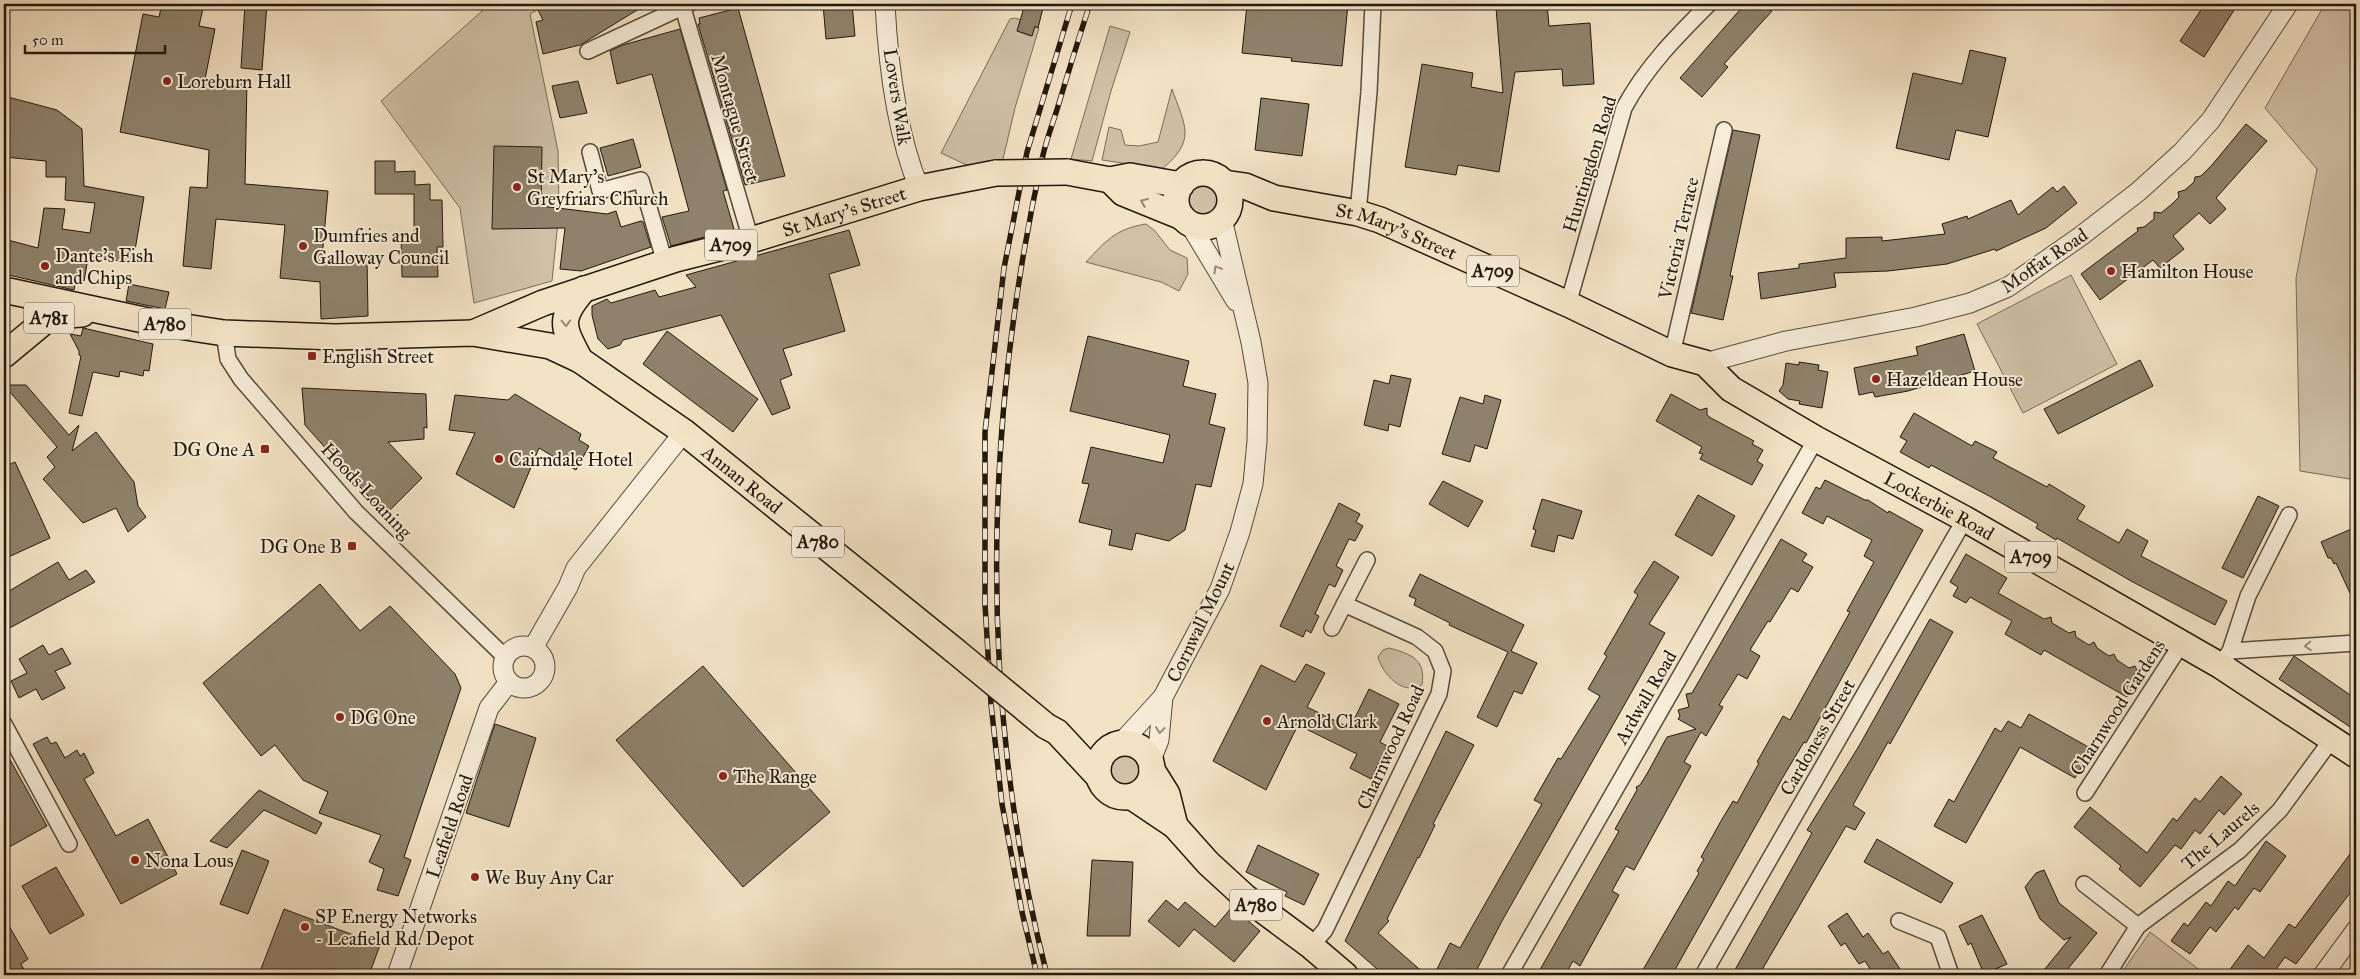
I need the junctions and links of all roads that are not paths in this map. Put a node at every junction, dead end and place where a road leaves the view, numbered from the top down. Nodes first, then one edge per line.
1 (885, 4) edge
2 (1373, 4) edge
3 (1709, 4) edge
4 (2288, 4) edge
5 (686, 6) edge
6 (588, 51) dead end
7 (1724, 130) dead end
8 (590, 152) dead end
9 (1110, 180) junction
10 (1224, 183) junction
11 (1181, 185) junction
12 (919, 188) junction
13 (1274, 198) junction
14 (1358, 213) junction
15 (1225, 215) junction
16 (1186, 220) junction
17 (751, 240) junction
18 (665, 263) junction
19 (584, 289) junction
20 (4, 291) edge
21 (1568, 304) junction
22 (1242, 311) junction
23 (107, 312) junction
24 (32, 332) junction
25 (472, 333) junction
26 (224, 334) junction
27 (1672, 354) junction
28 (4, 355) edge
29 (580, 360) junction
30 (1705, 363) junction
31 (684, 432) junction
32 (1816, 439) junction
33 (2289, 516) dead end
34 (1965, 519) junction
35 (1367, 560) dead end
36 (1344, 604) junction
37 (1332, 628) dead end
38 (2182, 643) junction
39 (2356, 643) edge
40 (533, 648) junction
41 (505, 657) junction
42 (2226, 658) junction
43 (509, 682) junction
44 (1163, 697) junction
45 (4, 724) edge
46 (1052, 729) junction
47 (2332, 739) junction
48 (1117, 744) junction
49 (10, 752) edge
50 (2356, 755) edge
51 (1152, 765) junction
52 (1097, 775) junction
53 (2085, 793) dead end
54 (1132, 797) junction
55 (1175, 826) junction
56 (69, 844) dead end
57 (2084, 884) dead end
58 (1899, 921) dead end
59 (2138, 926) junction
60 (2356, 930) edge
61 (1311, 946) junction
62 (397, 975) edge
63 (1345, 975) edge
64 (1509, 975) edge
65 (1703, 975) edge
66 (1951, 975) edge
67 (2107, 975) edge
68 (2323, 975) edge

1 - 12 street, Lovers Walk
2 - 14 street
3 - 21 street, Huntingdon Road
4 - 30 street, Moffat Road
5 - 6 street
5 - 17 street, Montague Street
7 - 27 street, Victoria Terrace
8 - 18 street
9 - 11 main road, St Mary's Street / A709
9 - 12 main road, St Mary's Street / A709, bridge
16 -> 9 main road, St Mary's Street / A709
10 - 11 main road
10 - 13 main road, St Mary's Street / A709
10 - 15 main road
11 - 16 main road
12 - 17 main road, St Mary's Street / A709
13 - 14 main road, St Mary's Street / A709
13 - 15 main road, St Mary's Street / A709
14 - 21 main road, St Mary's Street / A709
15 - 16 main road
15 - 22 street, Cornwall Mount
22 -> 16 street, Cornwall Mount
17 - 18 main road, St Mary's Street / A709
18 - 19 main road, St Mary's Street / A709
19 - 25 main road, St Mary's Street / A709
19 -> 29 main road
20 - 23 main road, A780
20 - 24 main road, A780
21 - 27 main road, St Mary's Street / A709
22 - 44 street, Cornwall Mount
23 - 24 main road, A781
23 - 26 main road, A780
24 - 28 main road, A781
25 - 26 main road, A780
25 - 29 main road, Annan Road / A780
26 - 41 street, Hoods Loaning
27 - 30 main road, St Mary's Street / A709
29 - 31 main road, Annan Road / A780
30 - 32 main road, Lockerbie Road / A709
31 - 40 street
31 - 46 main road, Annan Road / A780, bridge
32 - 34 main road, Lockerbie Road / A709
32 - 64 street, Ardwall Road
33 - 42 street
34 - 38 main road, Lockerbie Road / A709
34 - 65 street, Cardoness Street
35 - 36 street
36 - 37 street
36 - 61 street, Charnwood Road
38 - 42 main road, Lockerbie Road / A709
38 - 53 street, Charnwood Gardens
39 -> 42 street
40 - 41 street
40 - 43 street
41 - 43 street
42 - 47 main road, Lockerbie Road / A709
43 - 62 street, Leafield Road
44 - 48 street, Cornwall Mount
44 -> 51 street, Cornwall Mount
45 - 49 street
46 - 48 main road, Annan Road / A780
46 - 52 main road, Annan Road / A780
47 - 50 main road, Lockerbie Road / A709
47 - 59 street, The Laurels
48 - 51 main road
48 - 52 main road
49 - 56 street
51 - 54 main road
51 - 55 main road, A780
52 - 54 main road
54 - 55 main road, A780
55 - 61 main road, A780
57 - 59 street
58 - 66 street
59 - 67 street, The Laurels
60 - 68 street
61 - 63 main road, A780

